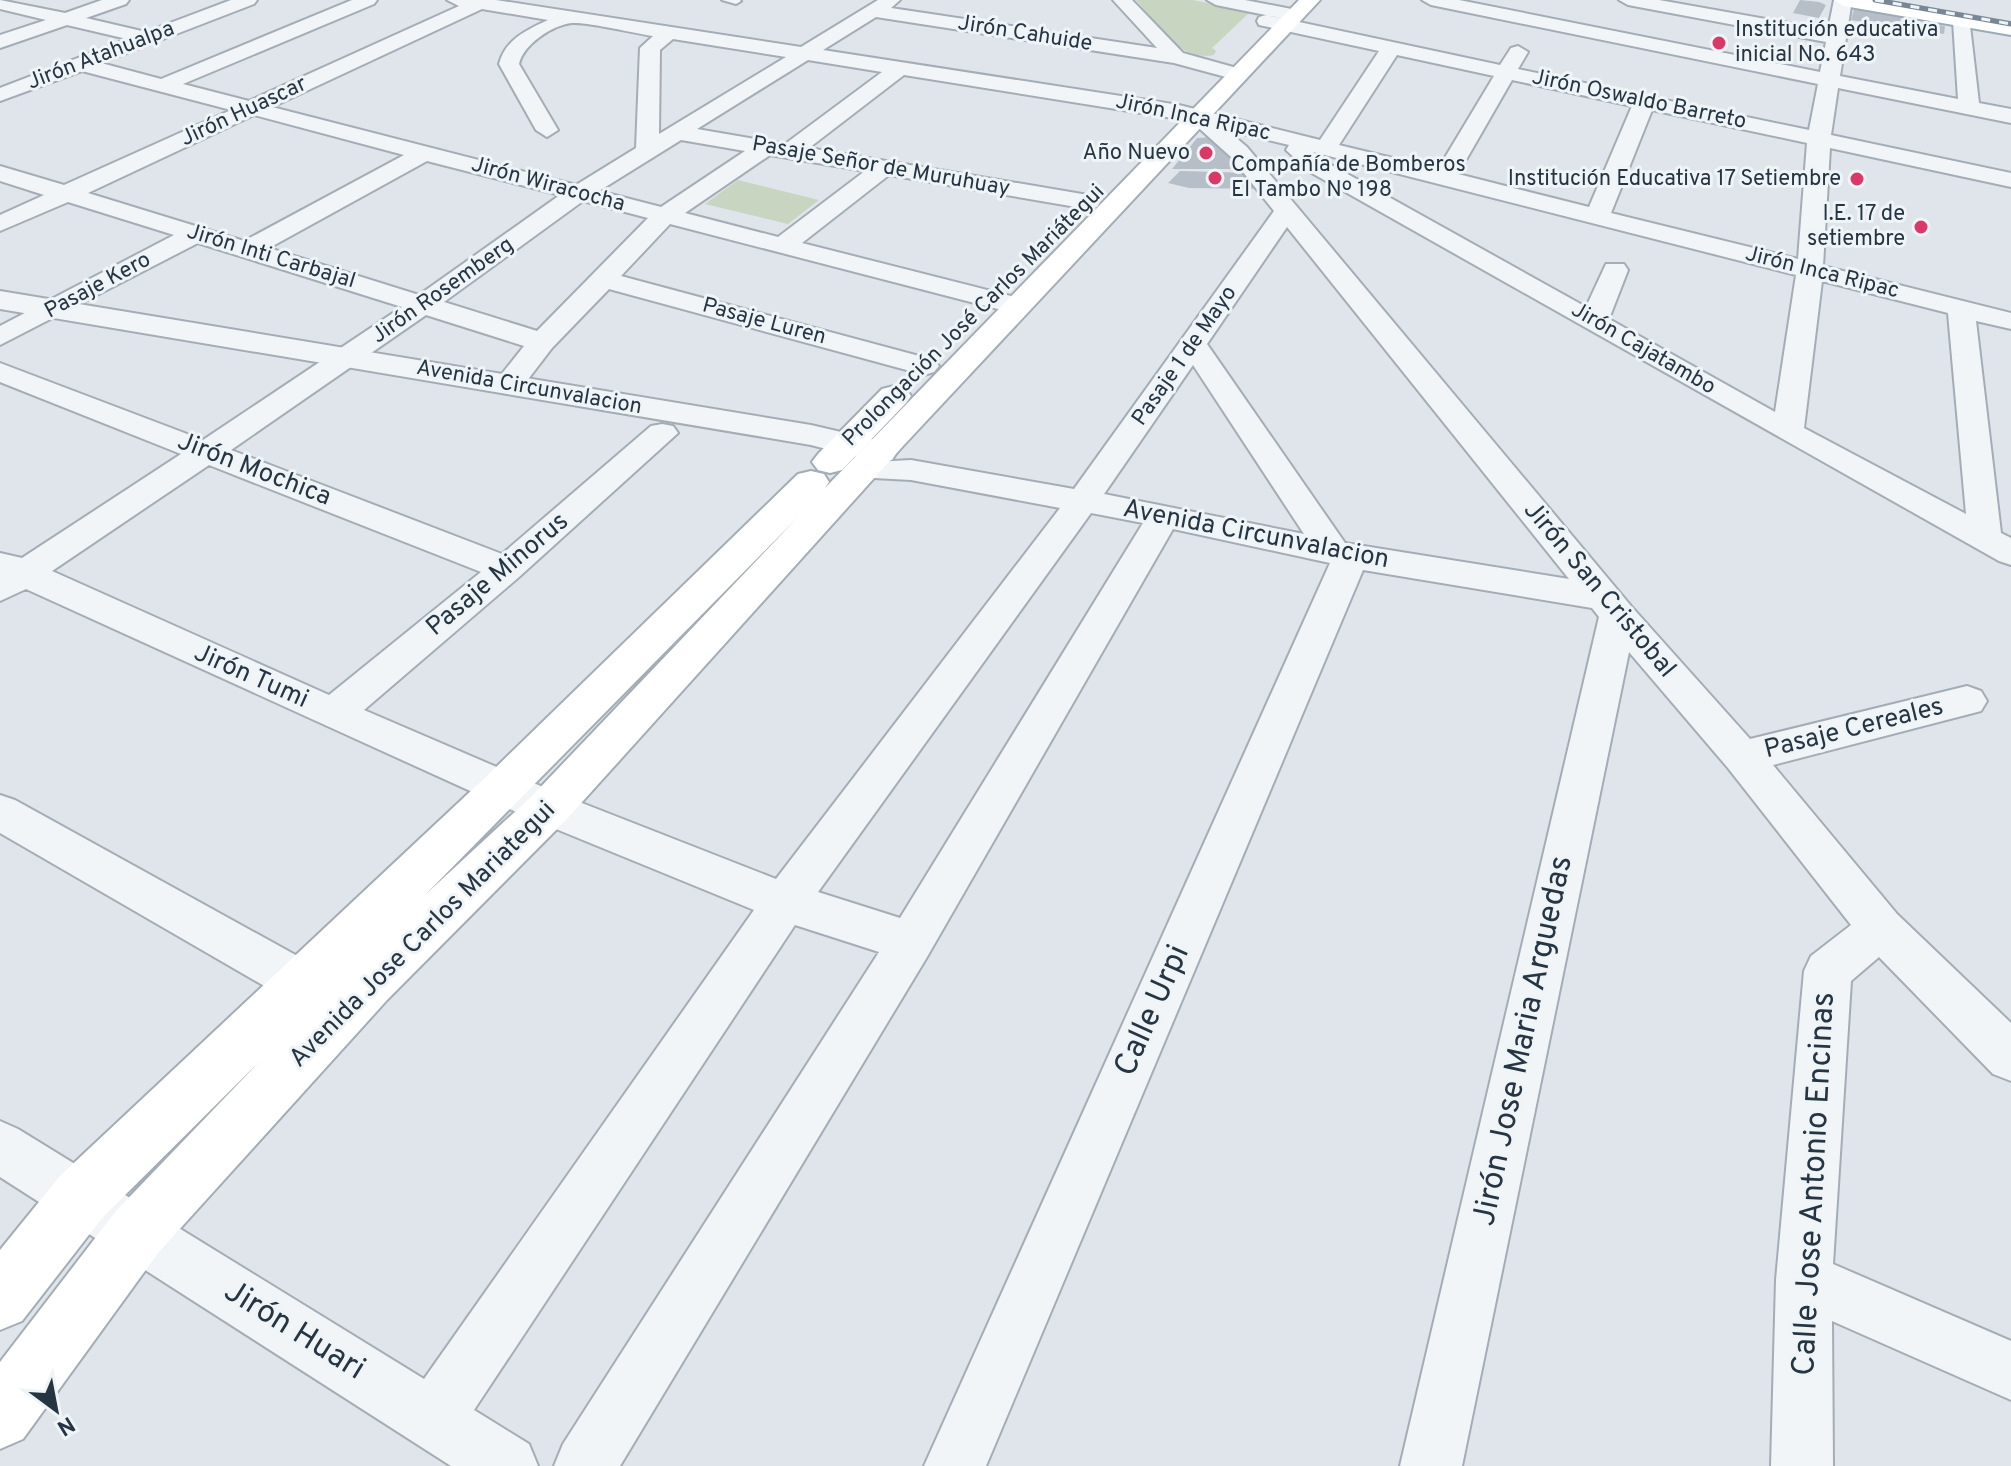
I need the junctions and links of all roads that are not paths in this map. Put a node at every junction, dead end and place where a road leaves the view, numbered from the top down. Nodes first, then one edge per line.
1 (120, 0) edge
2 (248, 0) edge
3 (368, 0) edge
4 (456, 0) edge
5 (1121, 0) edge
6 (1216, 0) edge
7 (1431, 0) edge
8 (1548, 0) edge
9 (1628, 0) edge
10 (1844, 0) edge
11 (1911, 0) edge
12 (484, 2) edge
13 (0, 3) edge
14 (882, 6) edge
15 (1286, 12) edge
16 (568, 17) junction
17 (2011, 17) edge
18 (66, 19) junction
19 (1536, 21) junction
20 (1962, 21) junction
21 (2011, 29) edge
22 (669, 33) junction
23 (146, 38) junction
24 (1838, 38) junction
25 (0, 42) edge
26 (1392, 47) junction
27 (804, 53) junction
28 (1176, 57) junction
29 (80, 64) junction
30 (900, 68) junction
31 (1228, 72) junction
32 (1506, 72) junction
33 (0, 75) edge
34 (1831, 80) junction
35 (30, 83) junction
36 (164, 85) junction
37 (0, 95) edge
38 (1645, 101) junction
39 (1969, 107) junction
40 (253, 108) junction
41 (1188, 113) junction
42 (2011, 116) edge
43 (547, 130) dead end
44 (674, 132) junction
45 (1281, 136) junction
46 (1819, 139) junction
47 (1326, 147) junction
48 (647, 149) junction
49 (777, 150) junction
50 (424, 153) junction
51 (884, 168) junction
52 (0, 173) edge
53 (1445, 177) junction
54 (2011, 180) edge
55 (579, 193) junction
56 (66, 194) junction
57 (1088, 202) junction
58 (1287, 210) junction
59 (665, 215) junction
60 (1597, 216) junction
61 (0, 224) edge
62 (196, 234) junction
63 (783, 245) junction
64 (247, 250) junction
65 (1810, 269) junction
66 (1615, 270) dead end
67 (603, 279) junction
68 (0, 300) edge
69 (1004, 302) junction
70 (424, 305) junction
71 (1961, 308) junction
72 (54, 309) junction
73 (1594, 321) junction
74 (2011, 321) edge
75 (8, 328) edge
76 (542, 342) junction
77 (1194, 345) junction
78 (339, 364) junction
79 (924, 366) junction
80 (0, 372) edge
81 (508, 385) junction
82 (1788, 432) junction
83 (662, 433) junction
84 (207, 452) junction
85 (857, 463) junction
86 (1082, 502) junction
87 (1164, 516) junction
88 (1998, 546) edge
89 (1342, 554) junction
90 (507, 569) junction
91 (8, 575) edge
92 (1610, 606) junction
93 (1967, 701) dead end
94 (333, 714) junction
95 (1742, 757) junction
96 (505, 787) junction
97 (549, 808) junction
98 (0, 812) edge
99 (785, 902) junction
100 (1881, 928) junction
101 (911, 942) junction
102 (302, 983) junction
103 (2011, 1057) edge
104 (0, 1147) edge
105 (81, 1197) junction
106 (137, 1232) junction
107 (1804, 1280) junction
108 (0, 1299) edge
109 (2011, 1371) edge
110 (0, 1416) edge
111 (433, 1418) junction
112 (507, 1466) edge
113 (585, 1466) edge
114 (955, 1466) edge
115 (1431, 1466) edge
116 (1802, 1466) edge

1 - 18 street
2 - 23 street, Jirón Atahualpa
3 - 36 street
4 - 12 street, Jirón Inca Ripac
5 - 28 street
6 - 15 street, Jirón Oswaldo Barreto
7 - 19 street
8 - 19 street
9 - 24 street
10 - 20 main road
10 - 24 street
11 - 17 main road
12 - 16 street, Jirón Inca Ripac
12 - 40 street, Jirón Huascar
13 - 18 street
14 - 27 street, Jirón Rosemberg
14 - 28 street, Jirón Cahuide
15 - 26 street, Jirón Oswaldo Barreto
15 - 31 main road, Prolongación José Carlos Mariátegui
16 - 22 street, Jirón Inca Ripac
16 - 43 street
18 - 23 street
18 - 25 street
19 - 32 street
19 - 34 street
20 - 21 main road
20 - 39 street
22 - 27 street, Jirón Inca Ripac
22 - 48 street
23 - 29 street, Jirón Atahualpa
24 - 34 street
26 - 32 street, Jirón Oswaldo Barreto
26 - 47 street
27 - 30 street, Jirón Inca Ripac
27 - 44 street, Jirón Rosemberg
28 - 31 street
29 - 35 street, Jirón Atahualpa
29 - 36 street, Jirón Wiracocha
30 - 41 street, Jirón Inca Ripac
30 - 49 street
31 - 41 main road, Prolongación José Carlos Mariátegui
32 - 38 street, Jirón Oswaldo Barreto
32 - 53 street
33 - 35 street
34 - 39 street
34 - 46 street
35 - 37 street, Jirón Atahualpa
36 - 40 street, Jirón Wiracocha
38 - 46 street, Jirón Oswaldo Barreto
38 - 60 street
39 - 42 street
40 - 50 street, Jirón Wiracocha
40 - 56 street, Jirón Huascar
41 - 45 street, Jirón Inca Ripac
41 - 57 main road, Prolongación José Carlos Mariátegui
41 - 58 street, Jirón San Cristobal
41 - 69 main road, Prolongación José Carlos Mariátegui
44 - 48 street, Jirón Rosemberg
44 - 49 street, Pasaje Señor de Muruhuay
45 - 47 street, Jirón Inca Ripac
45 - 73 street, Jirón Cajatambo
46 - 54 street, Jirón Oswaldo Barreto
46 - 65 street
47 - 53 street, Jirón Inca Ripac
48 - 55 street, Jirón Rosemberg
49 - 51 street, Pasaje Señor de Muruhuay
49 - 59 street
50 - 55 street, Jirón Wiracocha
50 - 64 street
51 - 57 street, Pasaje Señor de Muruhuay
51 - 63 street
52 - 56 street, Jirón Inti Carbajal
53 - 60 street, Jirón Inca Ripac
55 - 59 street, Jirón Wiracocha
55 - 70 street, Jirón Rosemberg
56 - 61 street, Jirón Huascar
56 - 62 street, Jirón Inti Carbajal
57 - 69 main road, Prolongación José Carlos Mariátegui
58 - 77 street, Pasaje 1 de Mayo
58 - 92 street, Jirón San Cristobal
59 - 63 street, Jirón Wiracocha
59 - 67 street
60 - 65 street, Jirón Inca Ripac
62 - 64 street, Jirón Inti Carbajal
62 - 72 street, Pasaje Kero
63 - 69 street, Jirón Wiracocha
64 - 70 street, Jirón Inti Carbajal
65 - 71 street, Jirón Inca Ripac
65 - 82 street
66 - 73 street
67 - 76 street
67 - 79 street, Pasaje Luren
68 - 72 street, Avenida Circunvalacion
69 - 79 main road, Prolongación José Carlos Mariátegui
69 - 85 main road, Prolongación José Carlos Mariátegui
70 - 76 street, Jirón Inti Carbajal
70 - 78 street, Jirón Rosemberg
71 - 74 street, Jirón Inca Ripac
71 - 88 street
72 - 75 street, Pasaje Kero
72 - 78 street, Avenida Circunvalacion
73 - 82 street, Jirón Cajatambo
75 - 78 street, Avenida Circunvalacion
76 - 81 street
77 - 86 street, Pasaje 1 de Mayo
77 - 89 street
78 - 81 street, Avenida Circunvalacion
78 - 83 street, Avenida Circunvalacion
78 - 84 street, Jirón Rosemberg
79 - 85 main road, Prolongación José Carlos Mariátegui
80 - 84 street, Jirón Mochica
81 - 85 street, Avenida Circunvalacion
82 - 88 street, Jirón Cajatambo
83 - 85 street, Avenida Circunvalacion
83 - 90 street, Pasaje Minorus
84 - 90 street, Jirón Mochica
84 - 91 street, Jirón Rosemberg
85 - 86 street, Avenida Circunvalacion
85 - 96 main road, Avenida Jose Carlos Mariategui
85 - 97 main road, Avenida Jose Carlos Mariategui
86 - 87 street, Avenida Circunvalacion
86 - 99 street, Pasaje 1 de Mayo
87 - 89 street, Avenida Circunvalacion
87 - 101 street
89 - 92 street, Avenida Circunvalacion
89 - 114 street, Calle Urpi
90 - 94 street, Pasaje Minorus
91 - 94 street, Jirón Tumi
92 - 95 street, Jirón San Cristobal
92 - 115 street, Jirón Jose Maria Arguedas
93 - 95 street, Pasaje Cereales
94 - 96 street, Jirón Tumi
95 - 100 street, Jirón San Cristobal
96 - 97 street, Jirón Tumi
96 - 102 main road, Avenida Jose Carlos Mariategui
97 - 99 street, Jirón Tumi
97 - 106 main road, Avenida Jose Carlos Mariategui
98 - 102 street
99 - 101 street, Jirón Tumi
99 - 111 street, Pasaje 1 de Mayo
100 - 103 street, Jirón San Cristobal
100 - 107 street, Calle Jose Antonio Encinas
101 - 113 street
102 - 105 main road, Avenida Jose Carlos Mariategui
104 - 105 street, Jirón Huari
105 - 106 street, Jirón Huari
105 - 108 main road, Avenida Jose Carlos Mariategui
106 - 110 main road, Avenida Jose Carlos Mariategui
106 - 111 street, Jirón Huari
107 - 109 street
107 - 116 street, Calle Jose Antonio Encinas
111 - 112 street, Jirón Huari

